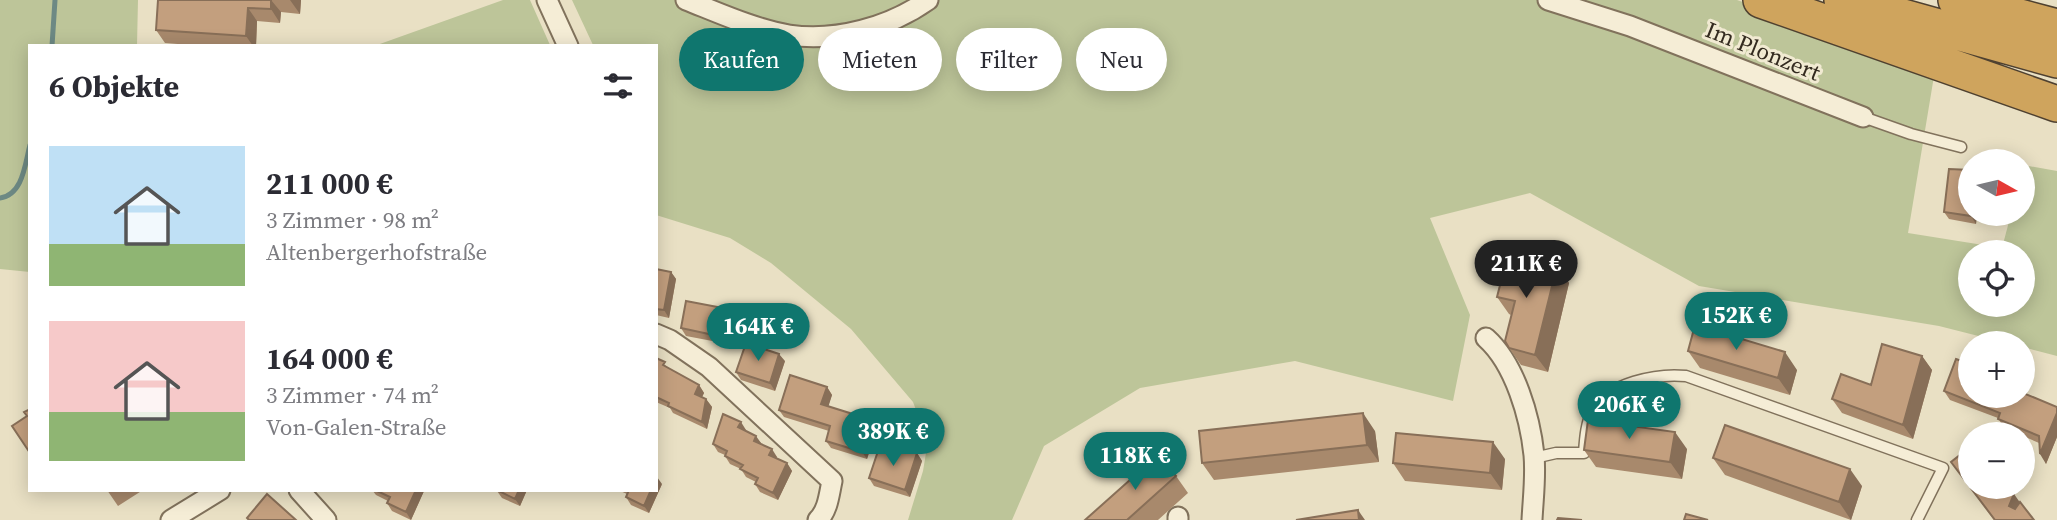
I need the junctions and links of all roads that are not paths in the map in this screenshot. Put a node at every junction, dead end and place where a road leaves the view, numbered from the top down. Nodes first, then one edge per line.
1 (547, 0) edge
2 (686, 0) edge
3 (929, 0) edge
4 (1548, 0) edge
5 (1761, 0) edge
6 (1842, 0) edge
7 (1956, 0) edge
8 (2001, 12) junction
9 (2057, 13) edge
10 (2057, 27) edge
11 (567, 44) edge
12 (2057, 60) edge
13 (2057, 104) edge
14 (1863, 117) joint
15 (1961, 147) dead end
16 (658, 335) edge
17 (1486, 338) dead end
18 (1534, 458) junction
19 (217, 492) edge
20 (301, 492) edge
21 (171, 520) edge
22 (326, 520) edge
23 (818, 520) edge
24 (1532, 520) edge
25 (1917, 520) edge

1 - 11 street
2 - 3 street
4 - 14 street, Im Plonzert
5 - 13 highway
6 - 12 highway
7 - 8 highway
8 - 9 highway
8 - 10 highway
14 - 15 lane, Im Plonzert
16 - 23 street
17 - 18 street
18 - 24 street
18 - 25 lane
19 - 21 street
20 - 22 street

